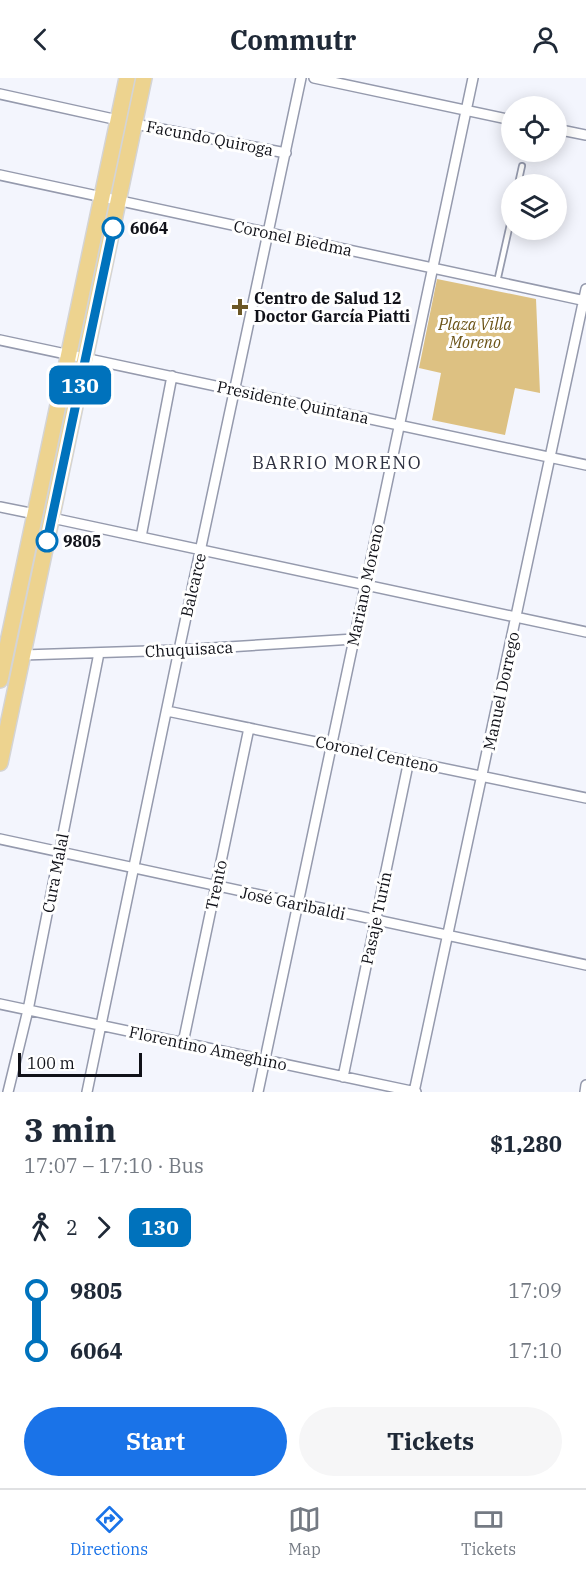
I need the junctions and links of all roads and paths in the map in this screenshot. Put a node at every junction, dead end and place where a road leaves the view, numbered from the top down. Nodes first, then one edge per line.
1 (127, 78) edge
2 (144, 78) edge
3 (301, 78) edge
4 (314, 78) edge
5 (473, 78) edge
6 (0, 94) edge
7 (466, 110) junction
8 (501, 118) edge
9 (118, 120) junction
10 (135, 124) junction
11 (567, 131) edge
12 (586, 135) edge
13 (286, 153) junction
14 (522, 166) dead end
15 (520, 174) edge
16 (0, 175) edge
17 (102, 196) junction
18 (119, 200) junction
19 (268, 232) junction
20 (506, 240) edge
21 (432, 268) junction
22 (497, 282) junction
23 (586, 289) edge
24 (585, 301) edge
25 (0, 340) edge
26 (69, 355) junction
27 (85, 358) junction
28 (172, 376) junction
29 (235, 390) junction
30 (399, 425) junction
31 (550, 458) junction
32 (586, 465) edge
33 (0, 507) edge
34 (35, 514) junction
35 (51, 518) junction
36 (141, 537) junction
37 (201, 550) junction
38 (365, 585) junction
39 (517, 618) junction
40 (586, 632) edge
41 (354, 639) junction
42 (179, 650) junction
43 (99, 653) junction
44 (3, 655) edge
45 (23, 655) junction
46 (0, 680) edge
47 (167, 711) junction
48 (249, 728) junction
49 (331, 744) junction
50 (409, 760) junction
51 (0, 763) edge
52 (483, 776) junction
53 (586, 798) edge
54 (0, 839) edge
55 (60, 852) junction
56 (135, 867) junction
57 (216, 887) junction
58 (298, 904) junction
59 (376, 921) junction
60 (448, 936) junction
61 (586, 965) edge
62 (0, 1004) edge
63 (28, 1010) junction
64 (102, 1025) junction
65 (183, 1043) junction
66 (265, 1060) junction
67 (343, 1077) junction
68 (586, 1085) edge
69 (8, 1092) edge
70 (87, 1092) edge
71 (258, 1092) edge
72 (415, 1092) edge
73 (585, 1092) edge

1 - 9 main road
2 - 10 main road
3 - 13 street, Balcarce
4 - 7 street
5 - 7 street, Mariano Moreno
6 - 9 street
7 - 8 street
7 - 21 street, Mariano Moreno
9 - 17 main road
10 - 13 street, Facundo Quiroga
10 - 18 main road
11 - 12 street
13 - 19 street, Balcarce
14 - 15 lane
16 - 17 street, Coronel Biedma
17 - 18 street, Coronel Biedma
17 - 26 main road
18 - 19 street, Coronel Biedma
18 - 27 main road
19 - 21 street, Coronel Biedma
19 - 29 street, Balcarce
20 - 22 lane
21 - 22 street, Coronel Biedma
21 - 30 street, Mariano Moreno
22 - 24 street, Coronel Biedma
23 - 24 street, Manuel Dorrego
24 - 31 street, Manuel Dorrego
25 - 26 street, Presidente Quintana
26 - 27 street, Presidente Quintana
26 - 34 main road
27 - 28 street, Presidente Quintana
27 - 35 main road
28 - 29 street, Presidente Quintana
28 - 36 street
29 - 30 street, Presidente Quintana
29 - 37 street, Balcarce
30 - 31 street, Presidente Quintana
30 - 38 street, Mariano Moreno
31 - 32 street, Presidente Quintana
31 - 39 street, Manuel Dorrego
33 - 34 street
34 - 44 main road
35 - 36 street
35 - 45 main road
36 - 37 street
37 - 38 street
37 - 42 street, Balcarce
38 - 39 street
38 - 41 street, Mariano Moreno
39 - 40 street
39 - 52 street, Manuel Dorrego
41 - 42 street, Chuquisaca
41 - 49 street, Mariano Moreno
42 - 43 street, Chuquisaca
42 - 47 street, Balcarce
43 - 45 street, Chuquisaca
43 - 55 street, Cura Malal
44 - 46 main road
45 - 51 main road
47 - 48 street, Coronel Centeno
47 - 56 street, Balcarce
48 - 49 street, Coronel Centeno
48 - 57 street, Trento
49 - 50 street, Coronel Centeno
49 - 58 street, Mariano Moreno
50 - 52 street, Coronel Centeno
50 - 59 street, Pasaje Turín
52 - 53 street, Coronel Centeno
52 - 60 street, Manuel Dorrego
54 - 55 street, José Garibaldi
55 - 56 street, José Garibaldi
55 - 63 street, Cura Malal
56 - 57 street, José Garibaldi
56 - 64 street, Balcarce
57 - 58 street, José Garibaldi
57 - 65 street, Trento
58 - 59 street, José Garibaldi
58 - 66 street, Mariano Moreno
59 - 60 street, José Garibaldi
59 - 67 street, Pasaje Turín
60 - 61 street, José Garibaldi
60 - 72 street, Manuel Dorrego
62 - 63 street, Florentino Ameghino
63 - 64 street, Florentino Ameghino
63 - 69 street, Cura Malal
64 - 65 street, Florentino Ameghino
64 - 70 street, Balcarce
65 - 66 street, Florentino Ameghino
66 - 67 street, Florentino Ameghino
66 - 71 street, Mariano Moreno
67 - 72 street, Florentino Ameghino
68 - 73 street

